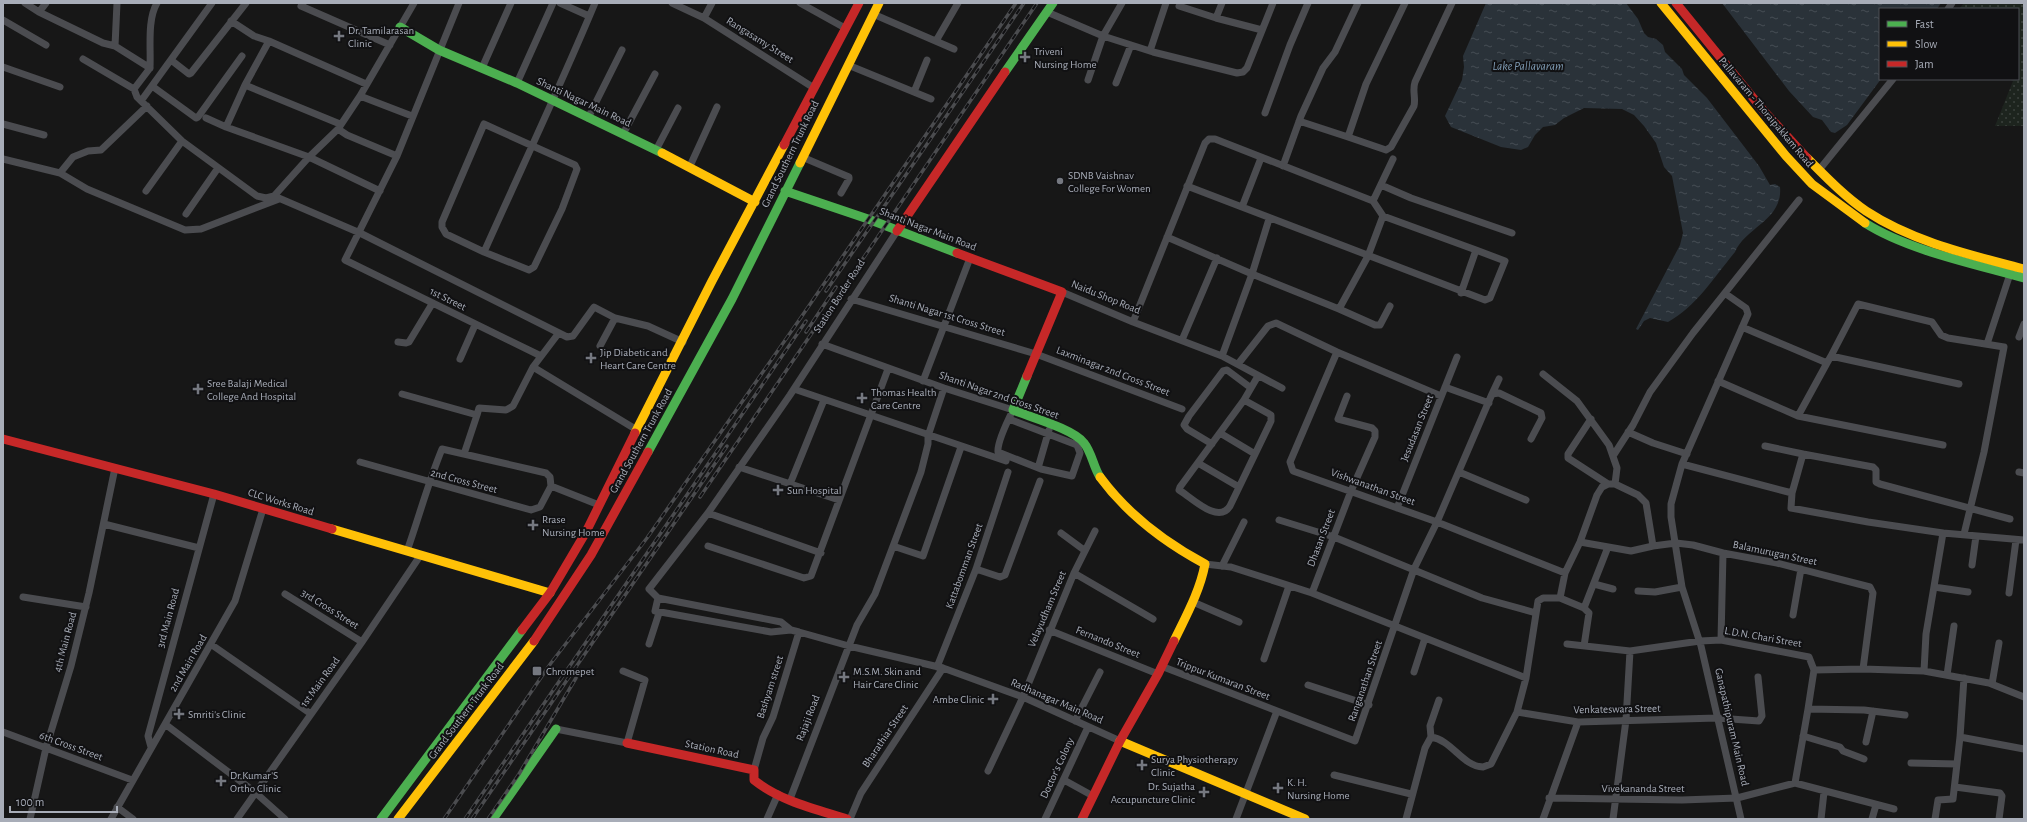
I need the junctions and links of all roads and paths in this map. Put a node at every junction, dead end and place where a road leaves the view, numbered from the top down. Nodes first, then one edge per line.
1 (25, 3) edge
2 (46, 3) edge
3 (117, 3) edge
4 (157, 3) edge
5 (212, 3) edge
6 (246, 3) edge
7 (303, 3) edge
8 (414, 3) edge
9 (459, 3) edge
10 (511, 3) edge
11 (553, 3) edge
12 (560, 3) edge
13 (595, 3) edge
14 (672, 3) edge
15 (712, 3) edge
16 (800, 3) edge
17 (859, 3) edge
18 (879, 3) edge
19 (958, 3) edge
20 (1053, 3) edge
21 (1122, 3) edge
22 (1166, 3) edge
23 (1222, 3) edge
24 (1273, 3) edge
25 (1308, 3) edge
26 (1358, 3) edge
27 (1405, 3) edge
28 (1452, 3) edge
29 (1661, 3) edge
30 (1676, 3) edge
31 (1179, 6) dead end
32 (40, 12) junction
33 (1047, 12) junction
34 (873, 14) junction
35 (590, 16) junction
36 (704, 18) junction
37 (1216, 18) junction
38 (3, 20) edge
39 (231, 21) junction
40 (400, 26) junction
41 (845, 28) junction
42 (1262, 30) junction
43 (1103, 36) junction
44 (269, 41) junction
45 (936, 41) junction
46 (46, 44) dead end
47 (390, 44) junction
48 (1131, 45) junction
49 (115, 46) junction
50 (954, 49) dead end
51 (439, 50) junction
52 (622, 50) dead end
53 (1150, 51) junction
54 (242, 56) dead end
55 (82, 59) dead end
56 (171, 60) junction
57 (927, 60) dead end
58 (848, 65) junction
59 (3, 67) edge
60 (150, 68) junction
61 (482, 68) junction
62 (655, 74) dead end
63 (1088, 80) dead end
64 (1892, 80) edge
65 (517, 83) junction
66 (1116, 83) dead end
67 (366, 84) junction
68 (245, 85) junction
69 (152, 86) junction
70 (60, 87) dead end
71 (814, 88) junction
72 (134, 89) junction
73 (914, 92) junction
74 (360, 96) junction
75 (931, 99) dead end
76 (552, 100) junction
77 (141, 101) junction
78 (147, 106) junction
79 (717, 107) dead end
80 (678, 108) dead end
81 (1265, 113) dead end
82 (412, 116) junction
83 (206, 118) dead end
84 (588, 118) junction
85 (1299, 121) junction
86 (3, 124) edge
87 (339, 126) junction
88 (226, 127) junction
89 (623, 134) junction
90 (44, 136) dead end
91 (1348, 137) junction
92 (182, 141) junction
93 (532, 145) junction
94 (656, 150) junction
95 (397, 156) junction
96 (309, 157) junction
97 (802, 157) junction
98 (1261, 158) junction
99 (3, 159) edge
100 (1393, 159) dead end
101 (690, 166) junction
102 (1283, 166) junction
103 (218, 168) junction
104 (1819, 170) junction
105 (60, 172) junction
106 (1381, 185) junction
107 (1187, 186) junction
108 (380, 190) junction
109 (146, 191) dead end
110 (785, 192) junction
111 (841, 192) dead end
112 (277, 197) junction
113 (1799, 200) dead end
114 (1373, 201) junction
115 (756, 202) junction
116 (1242, 207) junction
117 (186, 214) dead end
118 (1383, 216) junction
119 (1269, 219) junction
120 (897, 231) junction
121 (360, 233) junction
122 (1512, 233) dead end
123 (1167, 237) junction
124 (1476, 250) junction
125 (484, 252) junction
126 (1368, 256) junction
127 (970, 258) junction
128 (1217, 258) junction
129 (2024, 269) edge
130 (1252, 274) junction
131 (2010, 274) junction
132 (2024, 278) edge
133 (1062, 292) junction
134 (1461, 293) junction
135 (1726, 294) junction
136 (851, 299) junction
137 (432, 304) junction
138 (1390, 306) dead end
139 (1339, 309) junction
140 (616, 318) junction
141 (1133, 322) junction
142 (2024, 324) edge
143 (475, 325) junction
144 (945, 325) junction
145 (1742, 326) junction
146 (558, 334) junction
147 (2019, 337) dead end
148 (1182, 340) junction
149 (398, 342) dead end
150 (683, 342) junction
151 (822, 344) junction
152 (1988, 344) junction
153 (600, 346) dead end
154 (1337, 352) junction
155 (1036, 354) junction
156 (541, 356) junction
157 (1831, 356) junction
158 (1225, 357) junction
159 (1457, 357) dead end
160 (460, 359) dead end
161 (1236, 363) junction
162 (1827, 364) junction
163 (533, 367) junction
164 (888, 369) junction
165 (1250, 371) junction
166 (1543, 374) dead end
167 (1258, 376) junction
168 (1499, 379) dead end
169 (1245, 380) junction
170 (923, 381) junction
171 (1718, 381) junction
172 (1959, 384) dead end
173 (1253, 386) junction
174 (1445, 387) junction
175 (944, 388) junction
176 (1282, 388) dead end
177 (794, 389) junction
178 (402, 394) dead end
179 (1492, 394) junction
180 (1347, 396) dead end
181 (1441, 396) junction
182 (824, 400) junction
183 (1244, 400) junction
184 (1489, 404) junction
185 (1182, 409) dead end
186 (477, 415) junction
187 (1011, 415) junction
188 (870, 416) junction
189 (1798, 416) junction
190 (1591, 419) junction
191 (1049, 429) junction
192 (637, 430) junction
193 (1628, 432) junction
194 (1220, 433) junction
195 (928, 436) junction
196 (3, 439) edge
197 (1531, 439) dead end
198 (1212, 444) junction
199 (1766, 446) dead end
200 (1943, 446) dead end
201 (962, 447) junction
202 (464, 454) junction
203 (1255, 454) junction
204 (1687, 454) junction
205 (1803, 454) junction
206 (1613, 456) junction
207 (1006, 461) dead end
208 (360, 462) dead end
209 (1198, 463) junction
210 (1682, 464) junction
211 (739, 467) junction
212 (115, 468) junction
213 (1038, 468) junction
214 (1008, 472) dead end
215 (1459, 472) junction
216 (428, 482) junction
217 (1040, 482) dead end
218 (790, 484) junction
219 (1611, 484) junction
220 (552, 486) junction
221 (1239, 487) junction
222 (1351, 491) junction
223 (1792, 493) junction
224 (214, 494) junction
225 (839, 500) junction
226 (1526, 500) dead end
227 (599, 505) junction
228 (1397, 508) junction
229 (263, 509) junction
230 (1971, 510) junction
231 (708, 513) junction
232 (2010, 519) dead end
233 (1278, 520) dead end
234 (1244, 522) dead end
235 (1437, 522) junction
236 (104, 524) junction
237 (1095, 531) dead end
238 (1061, 533) dead end
239 (1943, 533) junction
240 (1964, 534) junction
241 (1976, 536) junction
242 (1334, 537) junction
243 (2016, 540) junction
244 (2024, 540) edge
245 (1580, 542) junction
246 (1676, 543) junction
247 (708, 546) dead end
248 (893, 546) junction
249 (1653, 546) junction
250 (1608, 547) junction
251 (198, 548) junction
252 (1084, 550) junction
253 (407, 551) junction
254 (820, 553) junction
255 (1723, 553) junction
256 (420, 556) junction
257 (1205, 564) junction
258 (1972, 565) dead end
259 (1222, 566) junction
260 (976, 569) junction
261 (1414, 569) junction
262 (1801, 569) junction
263 (1074, 573) junction
264 (1565, 573) junction
265 (1594, 584) junction
266 (1289, 586) junction
267 (1682, 587) junction
268 (1934, 587) junction
269 (1613, 589) dead end
270 (1638, 591) dead end
271 (1968, 592) dead end
272 (550, 593) junction
273 (1312, 593) junction
274 (2009, 593) dead end
275 (285, 594) dead end
276 (23, 597) dead end
277 (658, 598) junction
278 (1560, 598) junction
279 (1193, 602) junction
280 (86, 607) junction
281 (1584, 608) junction
282 (660, 613) junction
283 (1536, 614) junction
284 (1793, 615) dead end
285 (1153, 619) dead end
286 (1239, 622) dead end
287 (1395, 626) junction
288 (1954, 626) dead end
289 (791, 630) junction
290 (1049, 630) junction
291 (799, 632) junction
292 (1425, 638) junction
293 (1721, 640) junction
294 (1700, 641) junction
295 (362, 642) junction
296 (1999, 643) dead end
297 (649, 644) dead end
298 (1567, 644) dead end
299 (212, 645) junction
300 (849, 646) junction
301 (1584, 646) junction
302 (1630, 652) junction
303 (1264, 659) dead end
304 (940, 668) junction
305 (1863, 669) junction
306 (1159, 670) junction
307 (1814, 670) junction
308 (623, 671) dead end
309 (1924, 671) junction
310 (1100, 672) dead end
311 (1414, 672) dead end
312 (1947, 675) junction
313 (1758, 677) dead end
314 (1526, 678) junction
315 (1964, 678) junction
316 (1992, 684) junction
317 (1308, 685) dead end
318 (2024, 695) edge
319 (1022, 697) junction
320 (1439, 700) dead end
321 (1369, 704) junction
322 (1808, 709) junction
323 (1277, 711) junction
324 (1872, 711) junction
325 (1517, 712) junction
326 (311, 714) junction
327 (1905, 715) dead end
328 (1717, 718) junction
329 (1626, 720) junction
330 (1075, 721) junction
331 (1578, 722) junction
332 (165, 724) junction
333 (1088, 727) junction
334 (556, 729) joint
335 (3, 732) edge
336 (1804, 736) junction
337 (1431, 737) junction
338 (1960, 737) junction
339 (1120, 741) junction
340 (1355, 741) joint
341 (1866, 742) dead end
342 (627, 743) junction
343 (46, 748) junction
344 (151, 748) junction
345 (2024, 749) edge
346 (1864, 759) dead end
347 (1911, 763) dead end
348 (1957, 764) junction
349 (754, 770) junction
350 (988, 771) dead end
351 (1334, 775) dead end
352 (132, 780) junction
353 (1064, 780) junction
354 (1794, 783) junction
355 (1955, 787) junction
356 (1824, 792) junction
357 (256, 793) junction
358 (778, 794) junction
359 (1411, 794) junction
360 (1246, 795) junction
361 (1093, 796) junction
362 (1549, 798) junction
363 (1737, 798) junction
364 (790, 799) junction
365 (1616, 799) junction
366 (1876, 805) junction
367 (117, 807) junction
368 (1894, 809) dead end
369 (30, 819) edge
370 (110, 819) edge
371 (133, 819) edge
372 (236, 819) edge
373 (284, 819) edge
374 (381, 819) edge
375 (398, 819) edge
376 (493, 819) edge
377 (767, 819) edge
378 (847, 819) edge
379 (850, 819) edge
380 (1045, 819) edge
381 (1082, 819) edge
382 (1236, 819) edge
383 (1304, 819) edge
384 (1406, 819) edge
385 (1543, 819) edge
386 (1613, 819) edge
387 (1740, 819) edge
388 (1821, 819) edge
389 (1872, 819) edge
390 (1935, 819) edge
391 (1999, 819) edge

1 - 32 street
2 - 32 street
3 - 49 street
4 - 60 street
5 - 56 street
6 - 39 street
7 - 47 street
8 - 40 street
9 - 51 street
10 - 61 street
11 - 65 street
12 - 35 street
13 - 35 street
14 - 36 street, Rangasamy Street
15 - 36 street
16 - 41 street
17 - 41 main road, Grand Southern Trunk Road
18 - 34 main road, Grand Southern Trunk Road
19 - 45 street
20 - 33 main road, Station Border Road
21 - 43 street
22 - 53 street
23 - 37 street
24 - 42 street
25 - 81 street
26 - 85 street
27 - 91 street
28 - 91 street
29 - 131 main road, Pallavaram - Thoraipakkam Road
30 - 104 main road, Pallavaram - Thoraipakkam Road
31 - 37 street
32 - 49 street
33 - 43 street
33 - 120 main road, Station Border Road
34 - 45 street
34 - 58 main road, Grand Southern Trunk Road
35 - 76 street
36 - 71 street, Rangasamy Street
37 - 42 street
38 - 46 street
39 - 44 street
39 - 56 street
40 - 47 street
40 - 51 main road, Shanti Nagar Main Road
41 - 71 main road, Grand Southern Trunk Road
42 - 53 street
43 - 48 street
43 - 63 street
44 - 67 street
44 - 68 street
45 - 50 street
47 - 67 street
48 - 53 street
48 - 66 street
49 - 60 street
51 - 61 main road, Shanti Nagar Main Road
51 - 82 street
52 - 84 street
54 - 69 street
55 - 72 street
56 - 69 street
57 - 73 street
58 - 73 street
58 - 97 main road, Grand Southern Trunk Road
59 - 70 street
60 - 72 street
61 - 65 main road, Shanti Nagar Main Road
62 - 89 street
64 - 104 street
65 - 76 main road, Shanti Nagar Main Road
67 - 74 street
68 - 87 street
68 - 88 street
69 - 77 street
71 - 115 main road, Grand Southern Trunk Road
72 - 77 street
73 - 75 street
74 - 82 street
74 - 87 street
76 - 84 main road, Shanti Nagar Main Road
76 - 93 street
77 - 78 street
78 - 92 street
78 - 105 street
79 - 101 street
80 - 94 street
82 - 95 street
83 - 88 street
84 - 89 main road, Shanti Nagar Main Road
85 - 91 street
85 - 102 street
86 - 90 street
87 - 95 street
87 - 96 street
88 - 96 street
89 - 94 main road, Shanti Nagar Main Road
92 - 103 street
92 - 109 street
93 - 125 street
93 - 125 street
93 - 125 street
94 - 101 main road, Shanti Nagar Main Road
95 - 108 street
96 - 108 street
96 - 112 street
97 - 110 main road, Grand Southern Trunk Road
97 - 111 street
98 - 102 street
98 - 107 street
98 - 116 street
99 - 105 street
100 - 106 street
101 - 115 main road, Shanti Nagar Main Road
102 - 114 street
103 - 112 street
103 - 117 street
104 - 129 main road, Pallavaram - Thoraipakkam Road
105 - 112 street
106 - 114 street
106 - 122 street
107 - 116 street
107 - 123 street
108 - 121 street
110 - 120 main road, Shanti Nagar Main Road
110 - 375 main road, Grand Southern Trunk Road
112 - 121 street
113 - 135 street
114 - 118 street
115 - 150 main road, Grand Southern Trunk Road
116 - 119 street
118 - 124 street
118 - 126 street
119 - 126 street
119 - 130 street
120 - 127 main road, Shanti Nagar Main Road
120 - 136 street, Station Border Road
121 - 137 street, 1st Street
121 - 146 street
123 - 128 street
123 - 141 street
124 - 134 street
124 - 134 street
126 - 134 street
126 - 139 street
127 - 133 main road, Shanti Nagar Main Road
127 - 144 street
128 - 130 street
128 - 148 street
130 - 139 street
130 - 158 street
131 - 132 main road, Pallavaram - Thoraipakkam Road
131 - 152 street
133 - 141 street, Naidu Shop Road
133 - 155 main road, Naidu Shop Road
135 - 145 street, Ganapathipuram Main Road
135 - 193 street
136 - 144 street, Shanti Nagar 1st Cross Street
136 - 151 street, Station Border Road
137 - 143 street, 1st Street
137 - 149 street
138 - 139 street
140 - 146 street
140 - 150 street
140 - 153 street
141 - 148 street, Naidu Shop Road
142 - 147 street
143 - 156 street, 1st Street
143 - 160 street
144 - 155 street, Shanti Nagar 1st Cross Street
144 - 170 street
145 - 162 street
145 - 171 street, Ganapathipuram Main Road
146 - 156 street
148 - 158 street, Naidu Shop Road
150 - 192 main road, Grand Southern Trunk Road
151 - 164 street, Shanti Nagar 2nd Cross Street
151 - 177 street, Station Border Road
152 - 157 street
152 - 230 street
154 - 161 street
154 - 181 street
154 - 222 street, Vishwanathan Street
155 - 185 street, Laxminagar 2nd Cross Street
155 - 187 main road, Naidu Shop Road
156 - 163 street
157 - 162 street
157 - 172 street
158 - 161 street, Naidu Shop Road
159 - 174 street, Jesudasan Street
161 - 165 street, Naidu Shop Road
162 - 189 street
163 - 186 street
163 - 192 street
164 - 170 street, Shanti Nagar 2nd Cross Street
164 - 188 street
165 - 167 street, Naidu Shop Road
165 - 169 street
166 - 190 street
167 - 173 street
167 - 176 street, Naidu Shop Road
168 - 179 street, Ranganathan Street
169 - 173 street
169 - 198 street
170 - 175 street, Shanti Nagar 2nd Cross Street
171 - 189 street
171 - 204 street, Ganapathipuram Main Road
173 - 183 street
174 - 181 street, Jesudasan Street
174 - 184 street
175 - 187 street, Shanti Nagar 2nd Cross Street
175 - 195 street, Rajaji Road
177 - 182 street
177 - 211 street, Station Border Road
178 - 186 street
179 - 184 street, Ranganathan Street
179 - 197 street
180 - 222 street, Dhasan Street
181 - 228 street, Jesudasan Street
182 - 188 street
182 - 218 street
183 - 194 street
183 - 203 street
184 - 215 street, Ranganathan Street
186 - 202 street
187 - 191 main road, Shanti Nagar 2nd Cross Street
187 - 213 street
188 - 195 street
188 - 225 street
189 - 200 street
190 - 206 street
190 - 219 street
191 - 213 street
191 - 213 street
191 - 257 main road, Shanti Nagar 2nd Cross Street
192 - 227 main road, Grand Southern Trunk Road
193 - 204 street
193 - 206 street
194 - 198 street
194 - 203 street
195 - 201 street
195 - 248 street, Rajaji Road
196 - 212 main road, CLC Works Road
198 - 209 street
199 - 205 street
201 - 207 street
201 - 248 street
202 - 216 street
202 - 220 street
203 - 221 street
204 - 210 street, Ganapathipuram Main Road
205 - 223 street
205 - 230 street
206 - 219 street
208 - 216 street, 2nd Cross Street
209 - 221 street
209 - 221 street
210 - 223 street
210 - 246 street, Ganapathipuram Main Road
211 - 218 street
211 - 231 street, Station Border Road
212 - 224 main road, CLC Works Road
212 - 236 street, 4th Main Road
214 - 260 street, Kattabomman Street
215 - 226 street
215 - 235 street, Ranganathan Street
216 - 220 street, 2nd Cross Street
216 - 253 street
217 - 260 street
218 - 225 street
219 - 245 street
219 - 249 street
220 - 227 street
222 - 228 street, Vishwanathan Street
222 - 242 street, Dhasan Street
223 - 239 street
224 - 229 main road, CLC Works Road
224 - 251 street, 3rd Main Road
225 - 254 street
227 - 272 main road, Grand Southern Trunk Road
228 - 235 street, Vishwanathan Street
229 - 253 main road, CLC Works Road
229 - 299 street, 2nd Main Road
230 - 232 street
230 - 240 street
231 - 254 street
231 - 277 street, Station Border Road
233 - 242 street
234 - 259 street
235 - 261 street, Ranganathan Street
235 - 264 street, Vishwanathan Street
236 - 251 street
236 - 280 street, 4th Main Road
237 - 252 street, Velayudham Street
238 - 252 street
239 - 240 street
239 - 268 street
240 - 241 street
241 - 243 street
241 - 258 street
242 - 261 street
242 - 273 street, Dhasan Street
243 - 244 street
243 - 274 street
245 - 250 street, Balamurugan Street
245 - 264 street
246 - 249 street, Balamurugan Street
246 - 255 street, Balamurugan Street
246 - 267 street, Ganapathipuram Main Road
247 - 254 street
248 - 300 street, Rajaji Road
249 - 250 street, Balamurugan Street
250 - 265 street
251 - 344 street, 3rd Main Road
252 - 263 street, Velayudham Street
253 - 256 main road, CLC Works Road
255 - 262 street, Balamurugan Street
255 - 293 street
256 - 272 main road, CLC Works Road
256 - 295 street, 1st Main Road
257 - 259 street
257 - 279 main road
259 - 266 street
260 - 304 street, Kattabomman Street
261 - 283 street
261 - 287 street, Ranganathan Street
262 - 284 street
262 - 305 street, Balamurugan Street
263 - 285 street
263 - 290 street, Velayudham Street
264 - 278 street
265 - 269 street
265 - 281 street
266 - 273 street
266 - 303 street
267 - 270 street
267 - 294 street, Ganapathipuram Main Road
268 - 271 street
268 - 309 street
272 - 374 main road, Grand Southern Trunk Road
273 - 287 street
275 - 295 street, 3rd Cross Street
276 - 280 street
277 - 282 street
277 - 289 street
278 - 281 street
278 - 283 street
279 - 286 street
279 - 306 main road
280 - 343 street, 4th Main Road
281 - 301 street
282 - 289 street
282 - 297 street
283 - 314 street
287 - 292 street
287 - 321 street, Ranganathan Street
288 - 312 street
289 - 291 street, Radhanagar Main Road
290 - 306 street, Fernando Street
290 - 319 street, Velayudham Street
291 - 300 street, Radhanagar Main Road
291 - 349 street, Bashyam street
292 - 311 street
292 - 314 street
293 - 294 street, L.D.N. Chari Street
293 - 307 street, L.D.N. Chari Street
294 - 302 street, L.D.N. Chari Street
294 - 328 street, Ganapathipuram Main Road
295 - 326 street, 1st Main Road
296 - 316 street
298 - 301 street, L.D.N. Chari Street
299 - 326 street
299 - 332 street, 2nd Main Road
300 - 304 street, Radhanagar Main Road
300 - 364 street, Rajaji Road
301 - 302 street, L.D.N. Chari Street
302 - 329 street
304 - 319 street, Radhanagar Main Road
304 - 379 street, Bharathiar Street
305 - 307 street
305 - 309 street
306 - 323 street, Trippur Kumaran Street
306 - 339 main road
307 - 322 street
308 - 342 street
309 - 312 street
310 - 330 street
312 - 315 street
313 - 328 street, Venkateswara Street
314 - 325 street
315 - 316 street
315 - 338 street
316 - 318 street
317 - 321 street
319 - 330 street, Radhanagar Main Road
319 - 350 street, Velayudham Street
320 - 337 street
321 - 340 street, Ranganathan Street
322 - 324 street
322 - 336 street
323 - 340 street, Trippur Kumaran Street
323 - 360 street
324 - 327 street
324 - 341 street
325 - 331 street, Venkateswara Street
325 - 337 street
326 - 357 street, 1st Main Road
328 - 329 street, Venkateswara Street
328 - 363 street, Ganapathipuram Main Road
329 - 331 street, Venkateswara Street
329 - 365 street
330 - 333 street, Radhanagar Main Road
331 - 362 street
332 - 344 street, 2nd Main Road
332 - 357 street
333 - 339 street, Radhanagar Main Road
333 - 353 street, Doctor's Colony
334 - 342 street, Station Road
334 - 376 main road
335 - 343 street, 6th Cross Street
336 - 346 street
336 - 354 street
337 - 359 street
338 - 345 street
338 - 348 street
339 - 360 main road, Radhanagar Main Road
339 - 361 main road
342 - 349 main road, Station Road
343 - 352 street, 6th Cross Street
343 - 369 street, 4th Main Road
344 - 352 street, 2nd Main Road
347 - 348 street
348 - 355 street
349 - 358 main road
351 - 359 street
352 - 367 street, 2nd Main Road
353 - 361 street
353 - 380 street, Doctor's Colony
354 - 356 street
354 - 363 street, Vivekananda Street
355 - 390 street
355 - 391 street
356 - 366 street
356 - 388 street
357 - 372 street, 1st Main Road
357 - 373 street
358 - 364 main road
358 - 377 street
359 - 384 street
360 - 382 street
360 - 383 main road, Radhanagar Main Road
361 - 381 main road
362 - 365 street, Vivekananda Street
362 - 385 street
363 - 365 street, Vivekananda Street
363 - 387 street, Ganapathipuram Main Road
364 - 378 main road
365 - 386 street
366 - 368 street
366 - 389 street
367 - 370 street, 2nd Main Road
367 - 371 street

